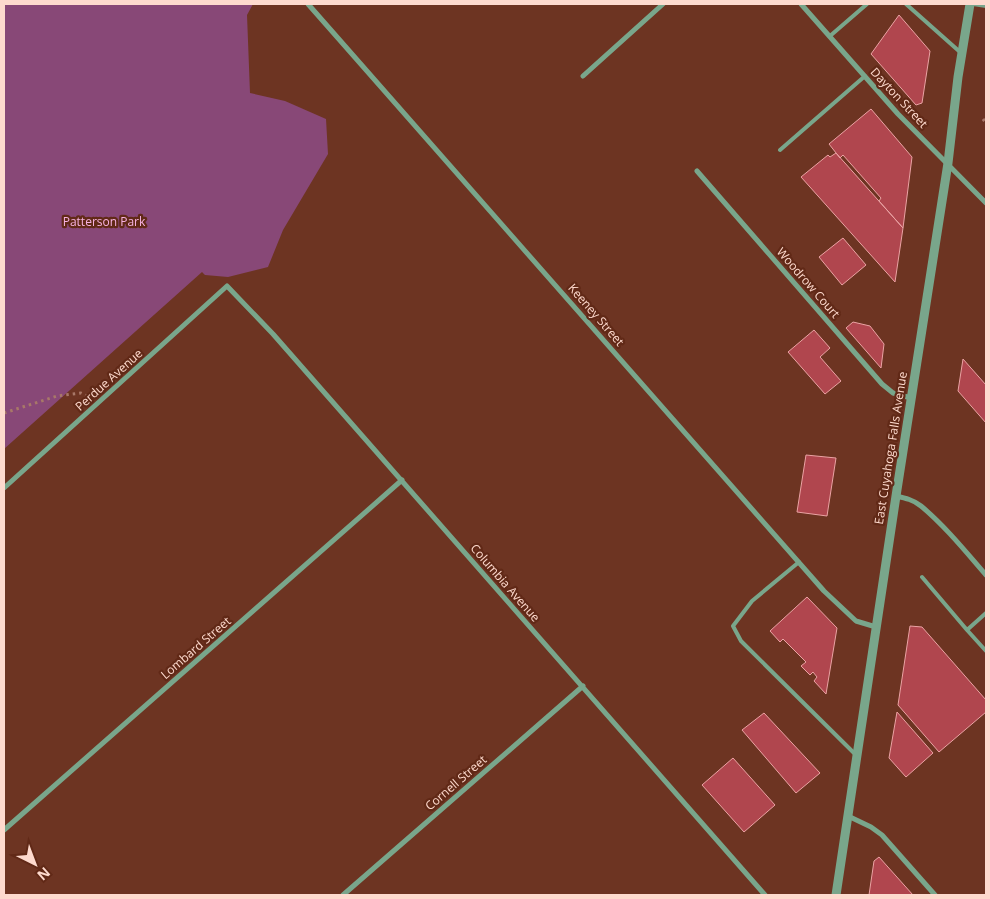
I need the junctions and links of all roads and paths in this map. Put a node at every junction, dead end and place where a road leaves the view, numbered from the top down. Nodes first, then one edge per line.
1 (308, 4) edge
2 (663, 4) edge
3 (801, 4) edge
4 (867, 4) edge
5 (906, 4) edge
6 (972, 4) edge
7 (986, 6) edge
8 (830, 36) junction
9 (962, 54) junction
10 (584, 76) dead end
11 (865, 76) junction
12 (983, 119) dead end
13 (986, 123) edge
14 (780, 150) dead end
15 (948, 163) junction
16 (698, 172) dead end
17 (986, 202) edge
18 (227, 286) joint
19 (911, 398) junction
20 (98, 403) junction
21 (4, 412) edge
22 (402, 480) junction
23 (4, 488) edge
24 (896, 496) junction
25 (799, 562) junction
26 (986, 575) edge
27 (922, 577) dead end
28 (986, 613) edge
29 (876, 628) junction
30 (968, 630) junction
31 (986, 651) edge
32 (583, 686) junction
33 (857, 755) junction
34 (847, 816) junction
35 (4, 830) edge
36 (343, 895) edge
37 (765, 895) edge
38 (836, 895) edge
39 (935, 895) edge

1 - 25 street, Keeney Street
2 - 10 street
3 - 8 street, Dayton Street
4 - 8 lane
5 - 9 lane
6 - 7 lane
6 - 9 street, East Cuyahoga Falls Avenue
8 - 11 street, Dayton Street
9 - 15 street, East Cuyahoga Falls Avenue
11 - 14 lane
11 - 15 street, Dayton Street
12 - 13 path
15 - 17 street, Dayton Street
15 - 19 street, East Cuyahoga Falls Avenue
16 - 19 street, Woodrow Court
18 - 20 street, Perdue Avenue
18 - 22 street, Columbia Avenue
19 - 24 street, East Cuyahoga Falls Avenue
20 - 21 path
20 - 23 street, Perdue Avenue
22 - 32 street, Columbia Avenue
22 - 35 street, Lombard Street
24 - 26 street
24 - 29 street, East Cuyahoga Falls Avenue
25 - 29 street, Keeney Street
25 - 33 lane
27 - 30 lane
28 - 30 lane
29 - 33 street, East Cuyahoga Falls Avenue
30 - 31 lane
32 - 36 street, Cornell Street
32 - 37 street, Columbia Avenue
33 - 34 street, East Cuyahoga Falls Avenue
34 - 38 street, East Cuyahoga Falls Avenue
34 - 39 street

